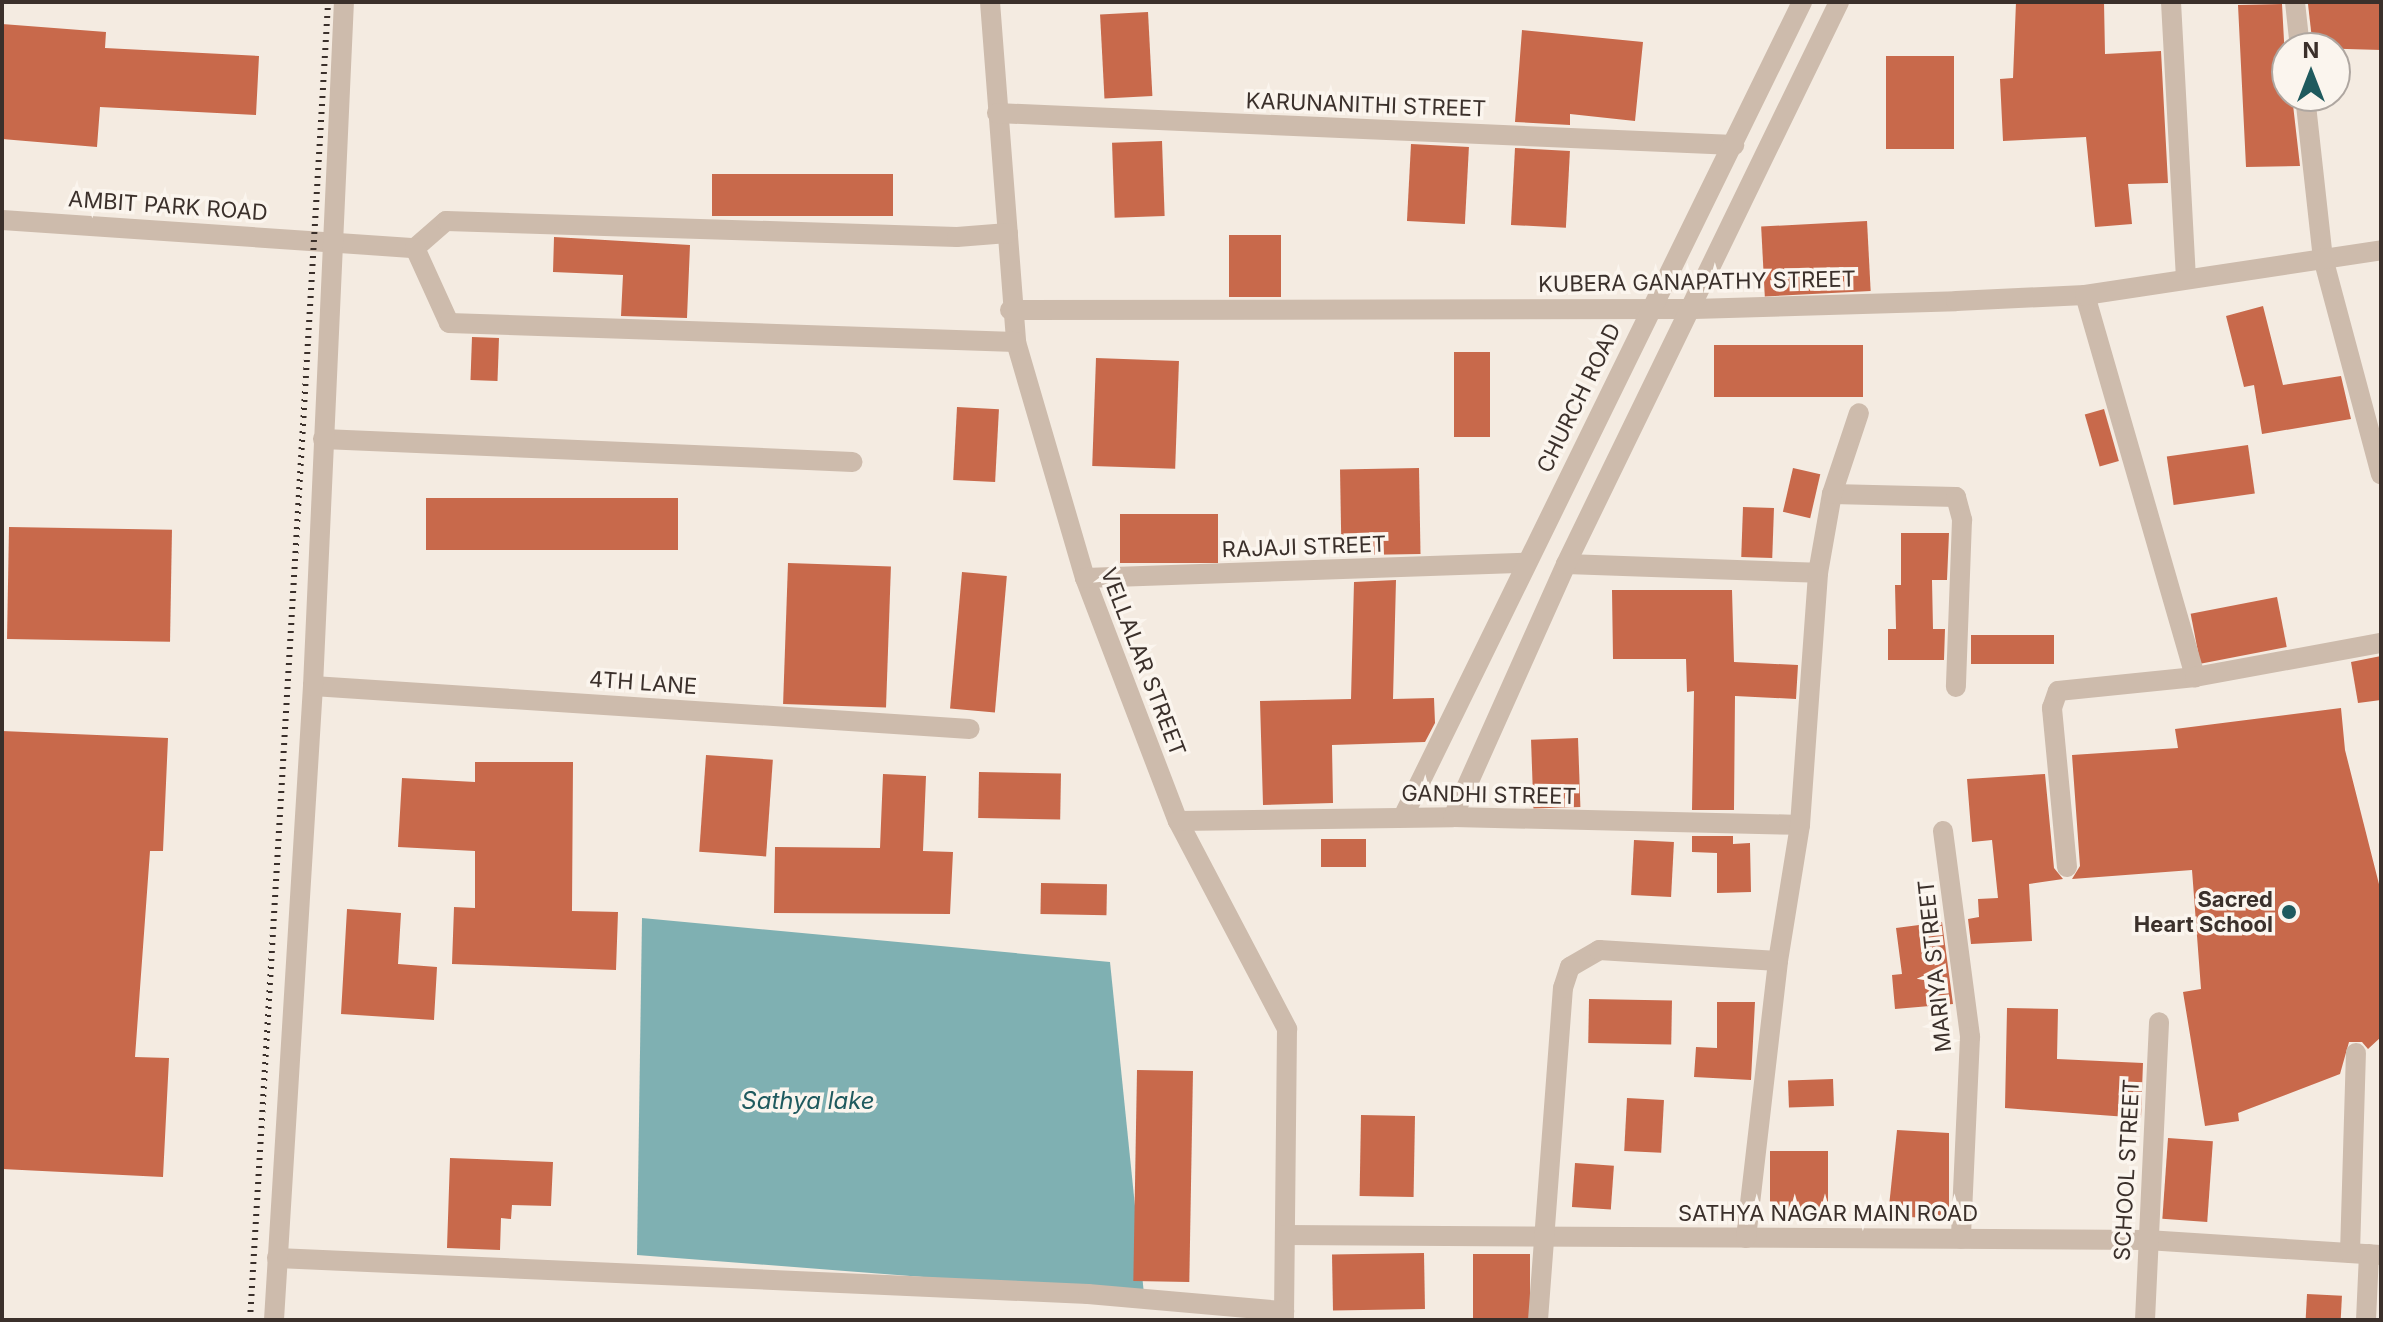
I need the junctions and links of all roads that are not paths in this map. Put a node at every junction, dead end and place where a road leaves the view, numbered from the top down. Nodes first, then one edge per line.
1 (344, 2) edge
2 (990, 2) edge
3 (1802, 2) edge
4 (1839, 2) edge
5 (2171, 2) edge
6 (2295, 2) edge
7 (2298, 32) edge
8 (2307, 112) edge
9 (997, 113) junction
10 (1734, 145) junction
11 (2, 220) edge
12 (1008, 233) junction
13 (330, 241) junction
14 (415, 248) junction
15 (2381, 250) edge
16 (2323, 258) junction
17 (2186, 279) junction
18 (2085, 295) junction
19 (1650, 308) junction
20 (1694, 309) junction
21 (1010, 310) junction
22 (1016, 342) junction
23 (1859, 413) dead end
24 (323, 439) junction
25 (853, 462) dead end
26 (2381, 474) edge
27 (1832, 494) junction
28 (1525, 563) junction
29 (1566, 564) junction
30 (1818, 573) junction
31 (1085, 578) junction
32 (2381, 643) edge
33 (2195, 677) junction
34 (313, 686) junction
35 (1956, 687) dead end
36 (970, 729) dead end
37 (1403, 817) junction
38 (1453, 817) junction
39 (1178, 821) junction
40 (1800, 825) junction
41 (1943, 831) dead end
42 (2067, 867) dead end
43 (1778, 961) junction
44 (2159, 1022) dead end
45 (2356, 1053) dead end
46 (1285, 1235) junction
47 (1544, 1237) junction
48 (1746, 1238) junction
49 (1961, 1239) junction
50 (2147, 1240) junction
51 (2367, 1254) edge
52 (277, 1258) junction
53 (1284, 1315) edge
54 (274, 1320) edge
55 (1538, 1320) edge
56 (2145, 1320) edge
57 (2366, 1320) edge

1 - 13 street
2 - 9 street, VELLALAR STREET
3 - 10 street, CHURCH ROAD
4 - 20 street
5 - 17 street
6 - 7 street
8 - 16 street
9 - 10 street, KARUNANITHI STREET
9 - 12 street, VELLALAR STREET
10 - 19 street, CHURCH ROAD
11 - 13 street, AMBIT PARK ROAD
12 - 14 street
12 - 21 street, VELLALAR STREET
13 - 14 street, AMBIT PARK ROAD
13 - 24 street
14 - 22 street
15 - 16 street, KUBERA GANAPATHY STREET
16 - 17 street, KUBERA GANAPATHY STREET
16 - 26 street
17 - 18 street, KUBERA GANAPATHY STREET
18 - 20 street, KUBERA GANAPATHY STREET
18 - 33 street
19 - 20 street, KUBERA GANAPATHY STREET
19 - 21 street, KUBERA GANAPATHY STREET
19 - 28 street, CHURCH ROAD
20 - 29 street
21 - 22 street, VELLALAR STREET
22 - 31 street, VELLALAR STREET
23 - 27 street
24 - 25 street
24 - 34 street
27 - 30 street
27 - 35 street
28 - 31 street, RAJAJI STREET
28 - 37 street, CHURCH ROAD
29 - 30 street
29 - 38 street
30 - 40 street
31 - 39 street, VELLALAR STREET
32 - 33 street
33 - 42 street
34 - 36 street, 4TH LANE
34 - 52 street
37 - 38 street, GANDHI STREET
37 - 39 street, GANDHI STREET
38 - 40 street, GANDHI STREET
39 - 46 street, VELLALAR STREET
40 - 43 street
41 - 49 street, MARIYA STREET
43 - 47 street
43 - 48 street
44 - 50 street, SCHOOL STREET
45 - 51 street
46 - 47 street, SATHYA NAGAR MAIN ROAD
46 - 53 street, VELLALAR STREET
47 - 48 street, SATHYA NAGAR MAIN ROAD
47 - 55 street
48 - 49 street, SATHYA NAGAR MAIN ROAD
49 - 50 street, SATHYA NAGAR MAIN ROAD
50 - 51 street, SATHYA NAGAR MAIN ROAD
50 - 56 street, SCHOOL STREET
51 - 57 street
52 - 53 street
52 - 54 street

